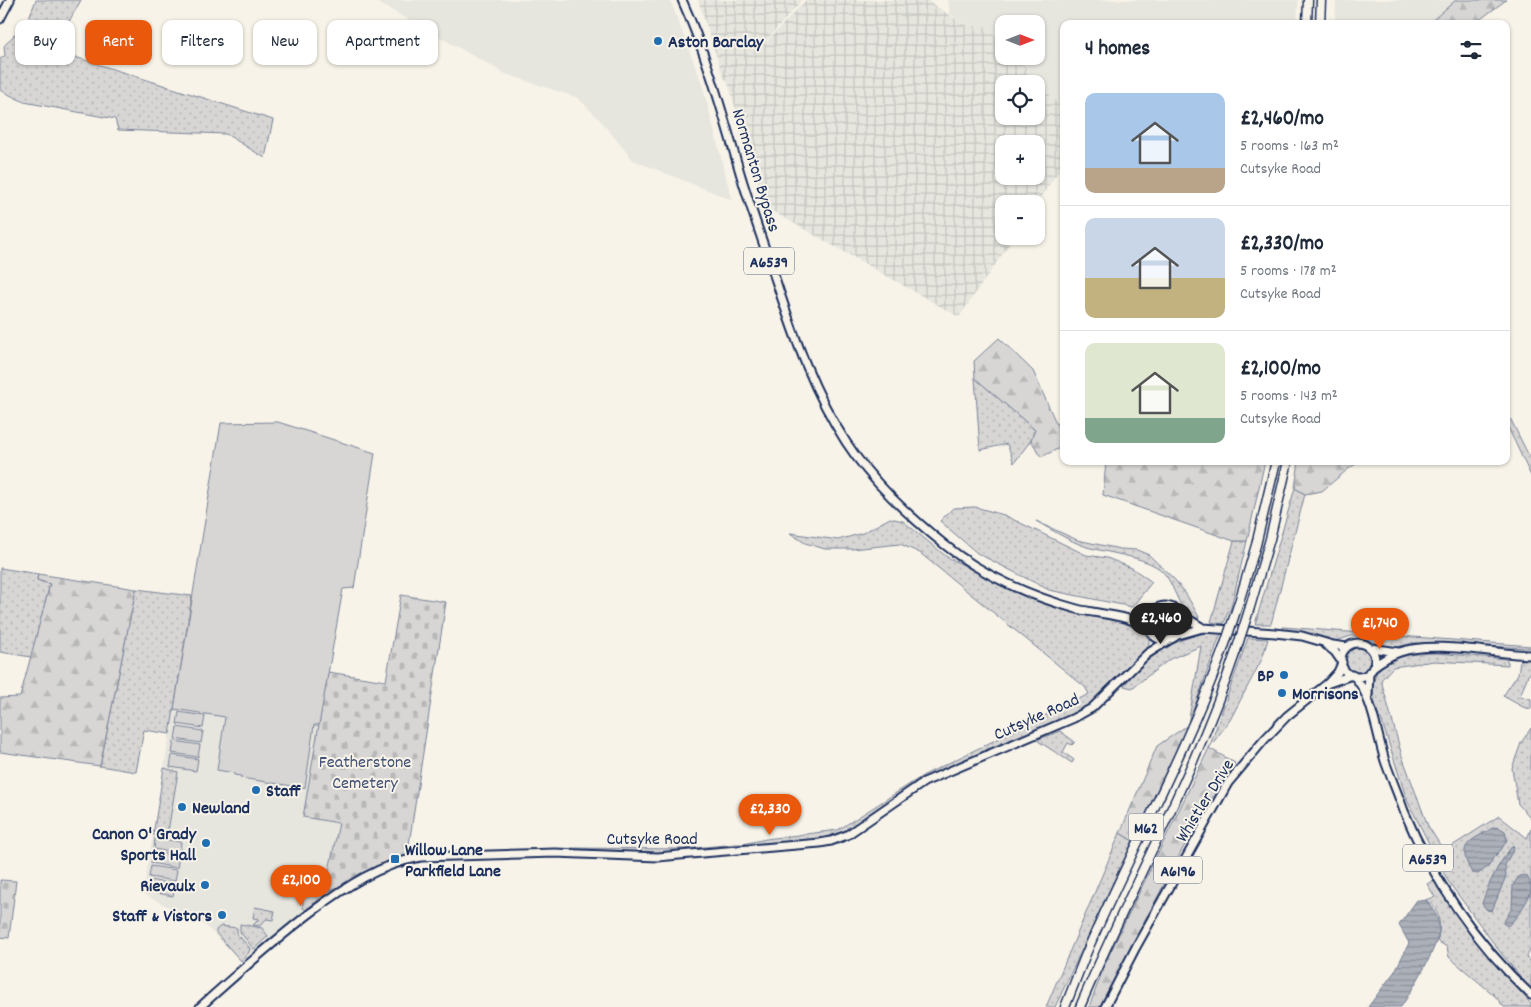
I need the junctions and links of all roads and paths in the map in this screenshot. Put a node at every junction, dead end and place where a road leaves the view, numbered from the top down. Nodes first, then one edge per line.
1 (10, 0) edge
2 (682, 0) edge
3 (1308, 0) edge
4 (1320, 0) edge
5 (0, 19) edge
6 (1308, 20) edge
7 (1320, 20) edge
8 (1275, 465) edge
9 (1287, 465) edge
10 (1152, 612) junction
11 (1179, 614) junction
12 (1132, 619) junction
13 (1203, 628) junction
14 (1150, 631) junction
15 (1178, 635) junction
16 (1168, 640) junction
17 (1319, 641) junction
18 (1347, 647) junction
19 (1371, 648) junction
20 (1399, 652) junction
21 (1147, 654) junction
22 (1531, 655) edge
23 (1342, 662) junction
24 (1371, 670) junction
25 (1353, 676) junction
26 (1328, 683) junction
27 (1368, 698) junction
28 (1531, 995) edge
29 (200, 1007) edge
30 (1065, 1007) edge
31 (1080, 1007) edge
32 (1105, 1007) edge

1 - 5 main road
2 - 12 main road, Normanton Bypass / A6539
3 - 6 highway
4 - 7 highway
8 - 30 highway, M62, bridge
9 - 31 highway, M62, bridge
10 - 11 main road
10 - 12 main road, A6539
10 - 14 main road
11 - 13 main road
11 - 15 main road
12 - 14 main road, A6539
13 - 15 main road
13 - 17 main road
14 - 16 main road
14 - 21 main road
15 - 16 main road
16 - 21 main road, Cutsyke Road
17 - 18 main road
17 - 23 main road
18 - 19 main road
18 - 23 main road
19 - 20 main road
19 - 24 main road
20 - 22 main road
20 - 24 main road
21 - 29 main road, Cutsyke Road
23 - 25 main road
23 - 26 main road, Whistler Drive / A6196
24 - 25 main road
24 - 27 main road, A6539
25 - 26 main road, Whistler Drive / A6196
25 - 27 main road, A6539
26 - 32 main road, Whistler Drive / A6196
27 - 28 main road, A6539

